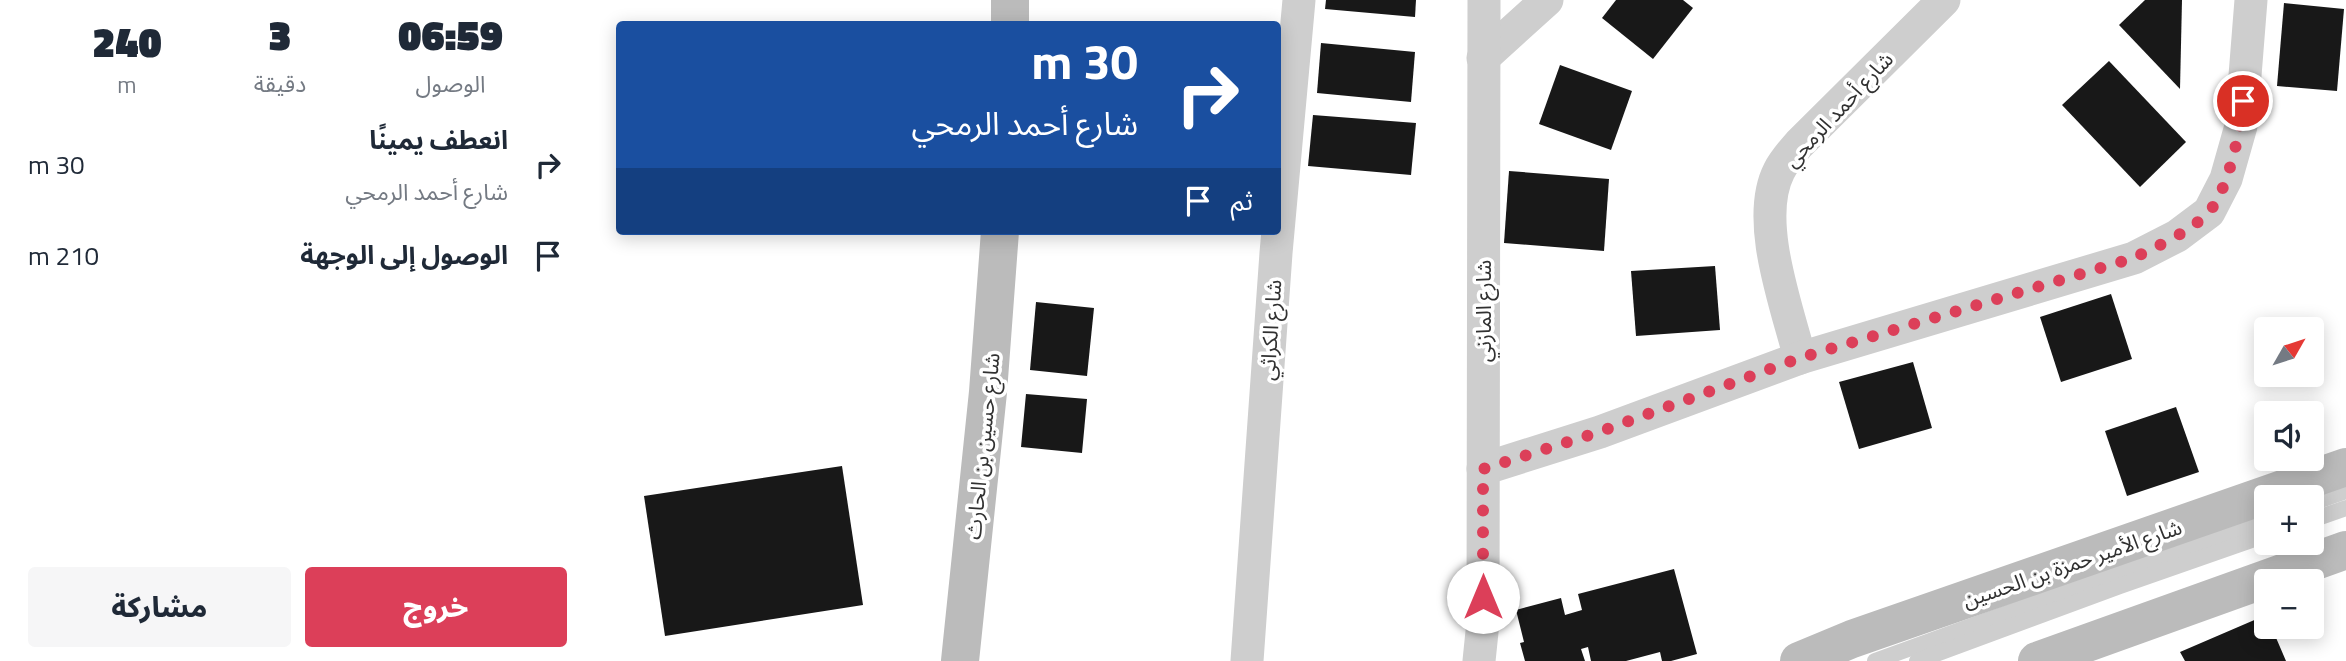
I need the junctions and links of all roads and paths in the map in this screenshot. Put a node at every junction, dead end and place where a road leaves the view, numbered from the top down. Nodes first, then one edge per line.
1 (1010, 0) edge
2 (1299, 0) edge
3 (1484, 0) edge
4 (1547, 0) edge
5 (1944, 0) edge
6 (2251, 0) edge
7 (1010, 21) edge
8 (1483, 58) junction
9 (1281, 198) edge
10 (1000, 235) edge
11 (1278, 235) edge
12 (1800, 358) junction
13 (2346, 467) edge
14 (1483, 469) junction
15 (2346, 491) edge
16 (2324, 499) edge
17 (2346, 508) edge
18 (2324, 516) edge
19 (2254, 523) edge
20 (2254, 539) edge
21 (2346, 550) edge
22 (1483, 622) junction
23 (960, 661) edge
24 (1247, 661) edge
25 (1479, 661) edge
26 (1493, 661) edge
27 (1799, 661) edge
28 (1875, 661) edge
29 (1917, 661) edge
30 (2037, 661) edge

1 - 7 main road
2 - 9 street, شارع الكراثي
3 - 8 street, شارع المازني
4 - 8 street
5 - 12 street, شارع أحمد الرمحي
6 - 12 street
8 - 14 street, شارع المازني
10 - 23 main road, شارع حسين بن الحارث
11 - 24 street, شارع الكراثي
12 - 14 street
13 - 27 main road, شارع الأمير حمزة بن الحسين
14 - 22 street, شارع المازني
15 - 16 lane
17 - 18 lane
19 - 28 lane
20 - 29 lane
21 - 30 main road
22 - 25 street, شارع المازني
22 - 26 street, شارع المازني

